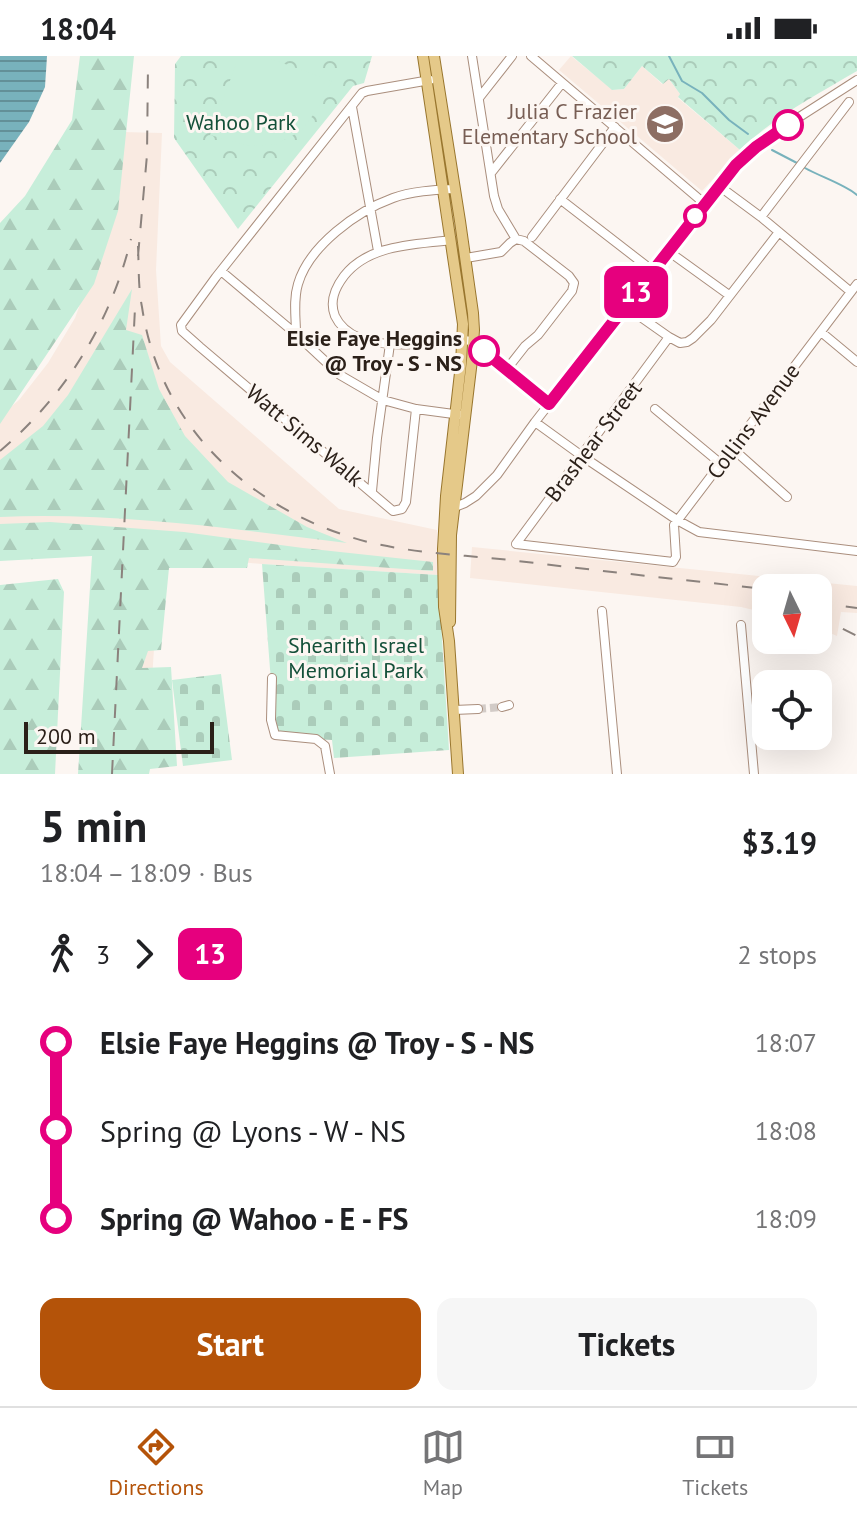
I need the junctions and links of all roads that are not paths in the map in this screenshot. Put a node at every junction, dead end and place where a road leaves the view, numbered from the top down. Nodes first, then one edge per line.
1 (423, 56) edge
2 (434, 56) edge
3 (472, 56) edge
4 (512, 56) edge
5 (531, 56) edge
6 (432, 80) junction
7 (857, 80) edge
8 (562, 83) junction
9 (842, 91) junction
10 (479, 98) junction
11 (849, 102) junction
12 (352, 107) junction
13 (857, 108) edge
14 (615, 127) junction
15 (491, 174) junction
16 (719, 186) junction
17 (450, 189) junction
18 (560, 199) junction
19 (705, 204) junction
20 (370, 208) junction
21 (761, 217) junction
22 (779, 232) junction
23 (532, 237) dead end
24 (516, 239) junction
25 (451, 240) junction
26 (378, 251) junction
27 (668, 251) junction
28 (466, 258) junction
29 (653, 271) junction
30 (219, 273) junction
31 (854, 288) edge
32 (729, 295) junction
33 (625, 306) junction
34 (821, 332) junction
35 (296, 334) junction
36 (669, 337) junction
37 (468, 342) junction
38 (390, 344) junction
39 (857, 362) edge
40 (507, 369) junction
41 (383, 400) junction
42 (549, 404) junction
43 (416, 409) junction
44 (655, 409) dead end
45 (460, 415) junction
46 (535, 422) junction
47 (732, 448) junction
48 (582, 456) junction
49 (720, 463) junction
50 (372, 491) junction
51 (787, 497) dead end
52 (450, 509) junction
53 (677, 520) junction
54 (857, 551) edge
55 (602, 611) dead end
56 (741, 625) dead end
57 (272, 678) dead end
58 (478, 709) tunnel mouth
59 (454, 710) junction
60 (330, 774) edge
61 (458, 774) edge
62 (617, 774) edge
63 (754, 774) edge

1 - 6 main road
2 - 6 main road
3 - 10 street
4 - 10 street
5 - 8 street
6 - 12 street
6 - 17 main road
7 - 9 street
8 - 14 street
8 - 15 street
9 - 11 street
9 - 16 street
10 - 15 street
11 - 13 street
11 - 21 street
12 - 20 street
12 - 30 street
14 - 18 street
14 - 19 street
15 - 24 street
16 - 19 street
16 - 21 street
17 - 20 street
17 - 25 main road
17 - 28 main road
18 - 23 street
18 - 29 street
19 - 27 street
20 - 26 street
20 - 35 street
21 - 22 street
22 - 31 street
22 - 32 street
24 - 28 street
24 - 40 street
25 - 26 street
25 - 37 main road
26 - 38 street
27 - 29 street
27 - 32 street
28 - 37 main road
29 - 33 street
30 - 35 street
30 - 50 street, Watt Sims Walk
31 - 34 street, Collins Avenue
32 - 36 street
33 - 36 street
33 - 42 street
34 - 39 street
34 - 47 street, Collins Avenue
35 - 41 street
36 - 48 street, Brashear Street
37 - 38 street
37 - 40 street
37 - 45 main road
38 - 41 street
40 - 42 street
41 - 43 street
41 - 50 street
42 - 46 street
43 - 45 street
43 - 50 street, Watt Sims Walk
44 - 49 street
45 - 52 main road
46 - 48 street
46 - 52 street
47 - 49 street, Collins Avenue
47 - 51 street
48 - 53 street
48 - 53 street, Brashear Street
49 - 53 street, Collins Avenue
52 - 59 main road
53 - 54 street
55 - 62 street
56 - 63 street
57 - 60 street
58 - 59 street
59 - 61 main road

